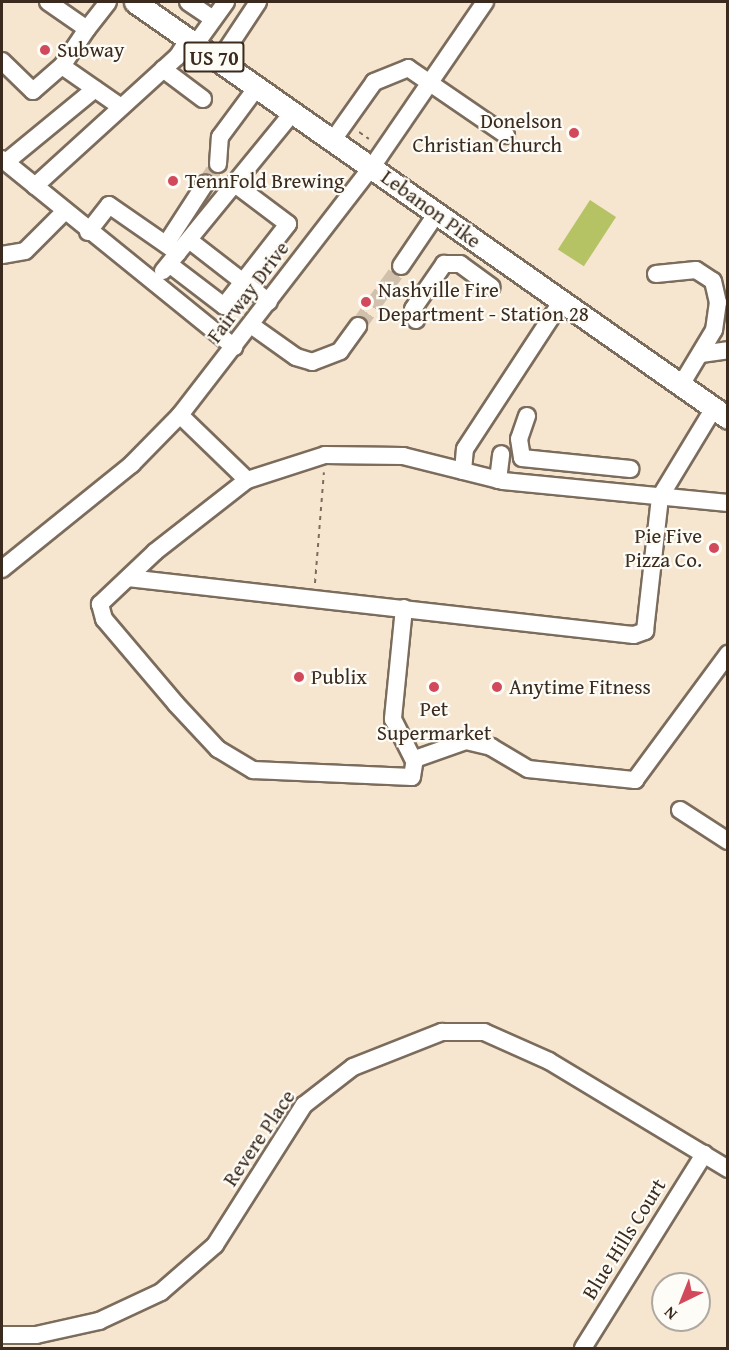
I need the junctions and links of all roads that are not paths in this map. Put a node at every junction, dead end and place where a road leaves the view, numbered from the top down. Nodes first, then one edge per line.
1 (48, 2) edge
2 (108, 2) edge
3 (188, 2) edge
4 (226, 2) edge
5 (258, 2) edge
6 (484, 2) edge
7 (148, 5) edge
8 (213, 19) junction
9 (87, 29) junction
10 (192, 42) junction
11 (2, 61) edge
12 (219, 61) junction
13 (62, 66) junction
14 (163, 69) junction
15 (429, 83) junction
16 (257, 87) junction
17 (95, 89) junction
18 (203, 99) dead end
19 (121, 107) junction
20 (293, 112) junction
21 (506, 135) dead end
22 (333, 140) junction
23 (4, 160) edge
24 (218, 164) tunnel mouth
25 (372, 167) junction
26 (205, 184) tunnel mouth
27 (235, 184) junction
28 (35, 186) junction
29 (64, 212) junction
30 (437, 213) junction
31 (88, 232) junction
32 (189, 240) junction
33 (171, 254) junction
34 (2, 255) edge
35 (401, 266) tunnel mouth
36 (656, 274) dead end
37 (243, 282) junction
38 (153, 283) junction
39 (492, 287) dead end
40 (562, 301) junction
41 (269, 302) junction
42 (416, 320) dead end
43 (251, 325) junction
44 (358, 326) tunnel mouth
45 (234, 347) junction
46 (728, 350) edge
47 (701, 354) junction
48 (681, 386) junction
49 (723, 412) edge
50 (180, 415) junction
51 (527, 416) dead end
52 (501, 454) dead end
53 (630, 469) dead end
54 (463, 471) junction
55 (247, 480) junction
56 (498, 480) junction
57 (660, 497) junction
58 (728, 502) edge
59 (2, 569) edge
60 (128, 578) junction
61 (404, 608) junction
62 (728, 654) edge
63 (414, 761) junction
64 (680, 810) dead end
65 (728, 841) edge
66 (704, 1154) junction
67 (728, 1169) edge
68 (2, 1335) edge
69 (583, 1348) edge

1 - 9 street
2 - 9 street
3 - 8 street
4 - 8 street
5 - 12 street
6 - 15 street, Fairway Drive
7 - 10 main road, Lebanon Pike / US 70
8 - 10 street
9 - 13 street
10 - 12 main road, Lebanon Pike / US 70
10 - 14 street
11 - 13 street
12 - 16 main road, Lebanon Pike / US 70
13 - 17 street
14 - 18 street
14 - 19 street
15 - 21 street
15 - 22 street
15 - 25 street, Fairway Drive
16 - 20 main road, Lebanon Pike / US 70
16 - 24 street
17 - 19 street
17 - 23 street
19 - 28 street
20 - 22 main road, Lebanon Pike / US 70
20 - 27 street
22 - 25 main road, Lebanon Pike / US 70
23 - 28 street
25 - 30 main road, Lebanon Pike / US 70
25 - 41 street, Fairway Drive
26 - 33 street
27 - 32 street
27 - 37 street
28 - 29 street
29 - 31 street
29 - 34 street
30 - 35 street
30 - 40 main road, Lebanon Pike / US 70
31 - 33 street
31 - 38 street
32 - 33 street
32 - 37 street
33 - 37 street
33 - 38 street
36 - 47 street
37 - 41 street
38 - 45 street
39 - 42 street
40 - 48 main road, Lebanon Pike / US 70
40 - 54 street
41 - 43 street, Fairway Drive
43 - 44 street
43 - 45 street, Fairway Drive
45 - 50 street, Fairway Drive
46 - 47 street
47 - 48 street
48 - 49 main road, Lebanon Pike / US 70
49 - 57 street
50 - 55 street
50 - 59 street, Fairway Drive
51 - 53 street
52 - 56 street
54 - 55 street
54 - 56 street
55 - 60 street
56 - 57 street
57 - 58 street
57 - 61 street
60 - 61 street
60 - 63 street
61 - 63 street
62 - 63 street
64 - 65 street
66 - 67 street, Revere Place
66 - 68 street, Revere Place
66 - 69 street, Blue Hills Court

